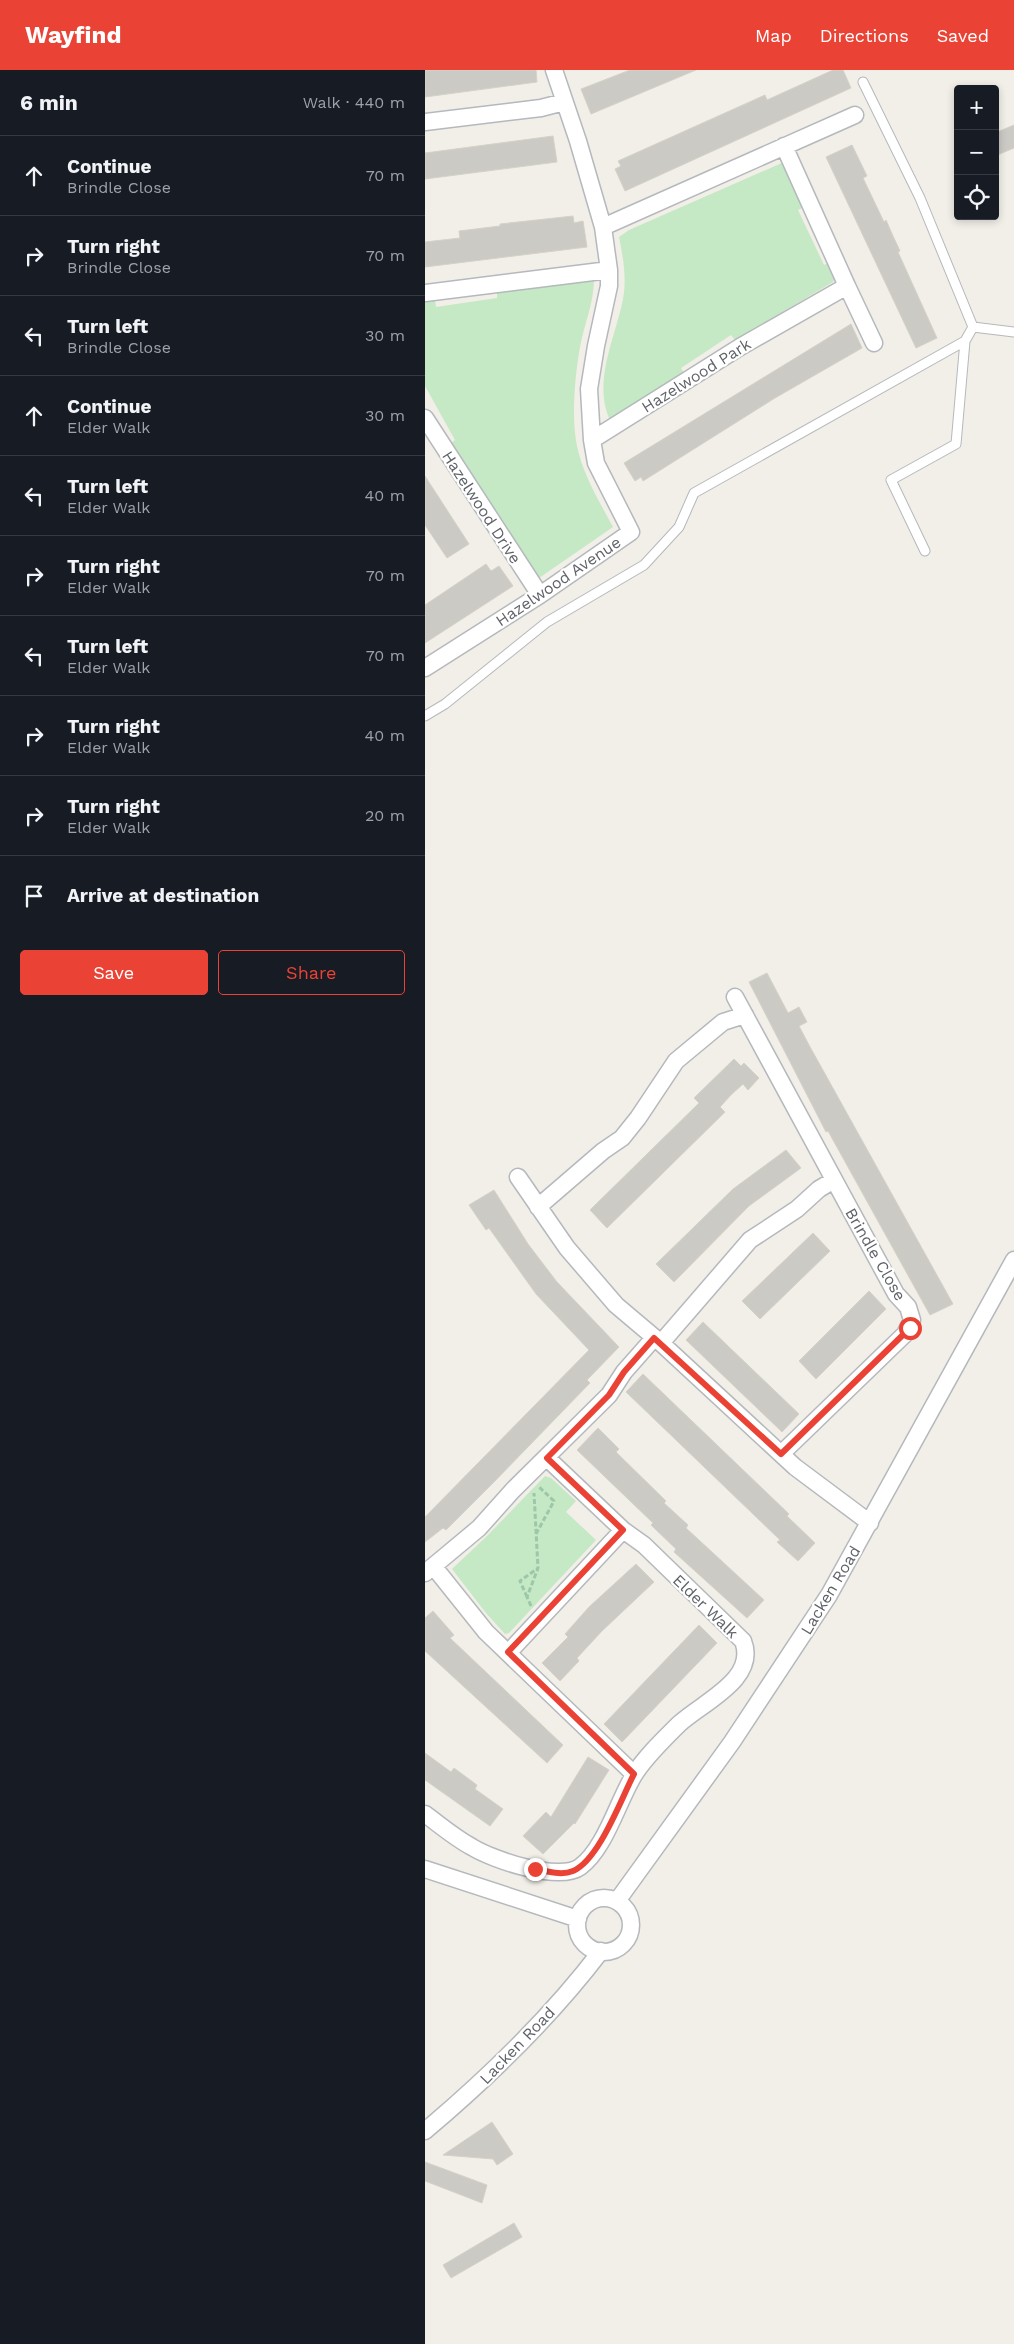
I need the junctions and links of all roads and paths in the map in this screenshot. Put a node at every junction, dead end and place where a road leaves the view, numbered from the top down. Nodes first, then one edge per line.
1 (554, 70) edge
2 (863, 82) dead end
3 (564, 102) junction
4 (855, 115) dead end
5 (425, 122) edge
6 (784, 146) junction
7 (603, 227) junction
8 (609, 270) junction
9 (847, 286) junction
10 (425, 293) edge
11 (973, 327) junction
12 (1014, 332) edge
13 (965, 341) junction
14 (874, 343) dead end
15 (425, 418) edge
16 (592, 440) junction
17 (925, 551) dead end
18 (540, 595) junction
19 (425, 668) edge
20 (425, 716) edge
21 (735, 997) dead end
22 (745, 1016) junction
23 (518, 1177) dead end
24 (834, 1180) junction
25 (538, 1207) junction
26 (1014, 1260) edge
27 (657, 1340) junction
28 (781, 1454) junction
29 (547, 1458) junction
30 (870, 1523) junction
31 (623, 1530) junction
32 (535, 1535) junction
33 (539, 1568) junction
34 (429, 1570) edge
35 (527, 1597) junction
36 (534, 1611) dead end
37 (508, 1652) junction
38 (634, 1774) junction
39 (425, 1814) edge
40 (425, 1869) edge
41 (617, 1901) junction
42 (578, 1919) junction
43 (601, 1951) junction
44 (425, 2131) edge

1 - 3 street
2 - 11 lane
3 - 5 street
3 - 7 street
4 - 6 street
6 - 7 street
6 - 9 street
7 - 8 street
8 - 10 street
8 - 16 street
9 - 14 street
9 - 16 street, Hazelwood Park
11 - 12 lane
11 - 13 lane
13 - 17 lane
13 - 20 lane
15 - 18 street, Hazelwood Drive
16 - 18 street, Hazelwood Avenue
18 - 19 street, Hazelwood Avenue
21 - 22 street, Brindle Close
22 - 24 street, Brindle Close
22 - 25 street
23 - 25 street
24 - 27 street
24 - 28 street, Brindle Close
25 - 27 street
26 - 30 street, Lacken Road
27 - 28 street
27 - 29 street
28 - 30 street
29 - 31 street, Elder Walk
29 - 34 street
30 - 41 street, Lacken Road
31 - 37 street
31 - 38 street, Elder Walk
32 - 32 path
32 - 33 path
33 - 35 path
33 - 35 path
34 - 37 street
35 - 36 path
37 - 38 street
38 - 39 street, Elder Walk
40 - 42 street
41 - 42 street
41 - 43 street
42 - 43 street
43 - 44 street, Lacken Road

